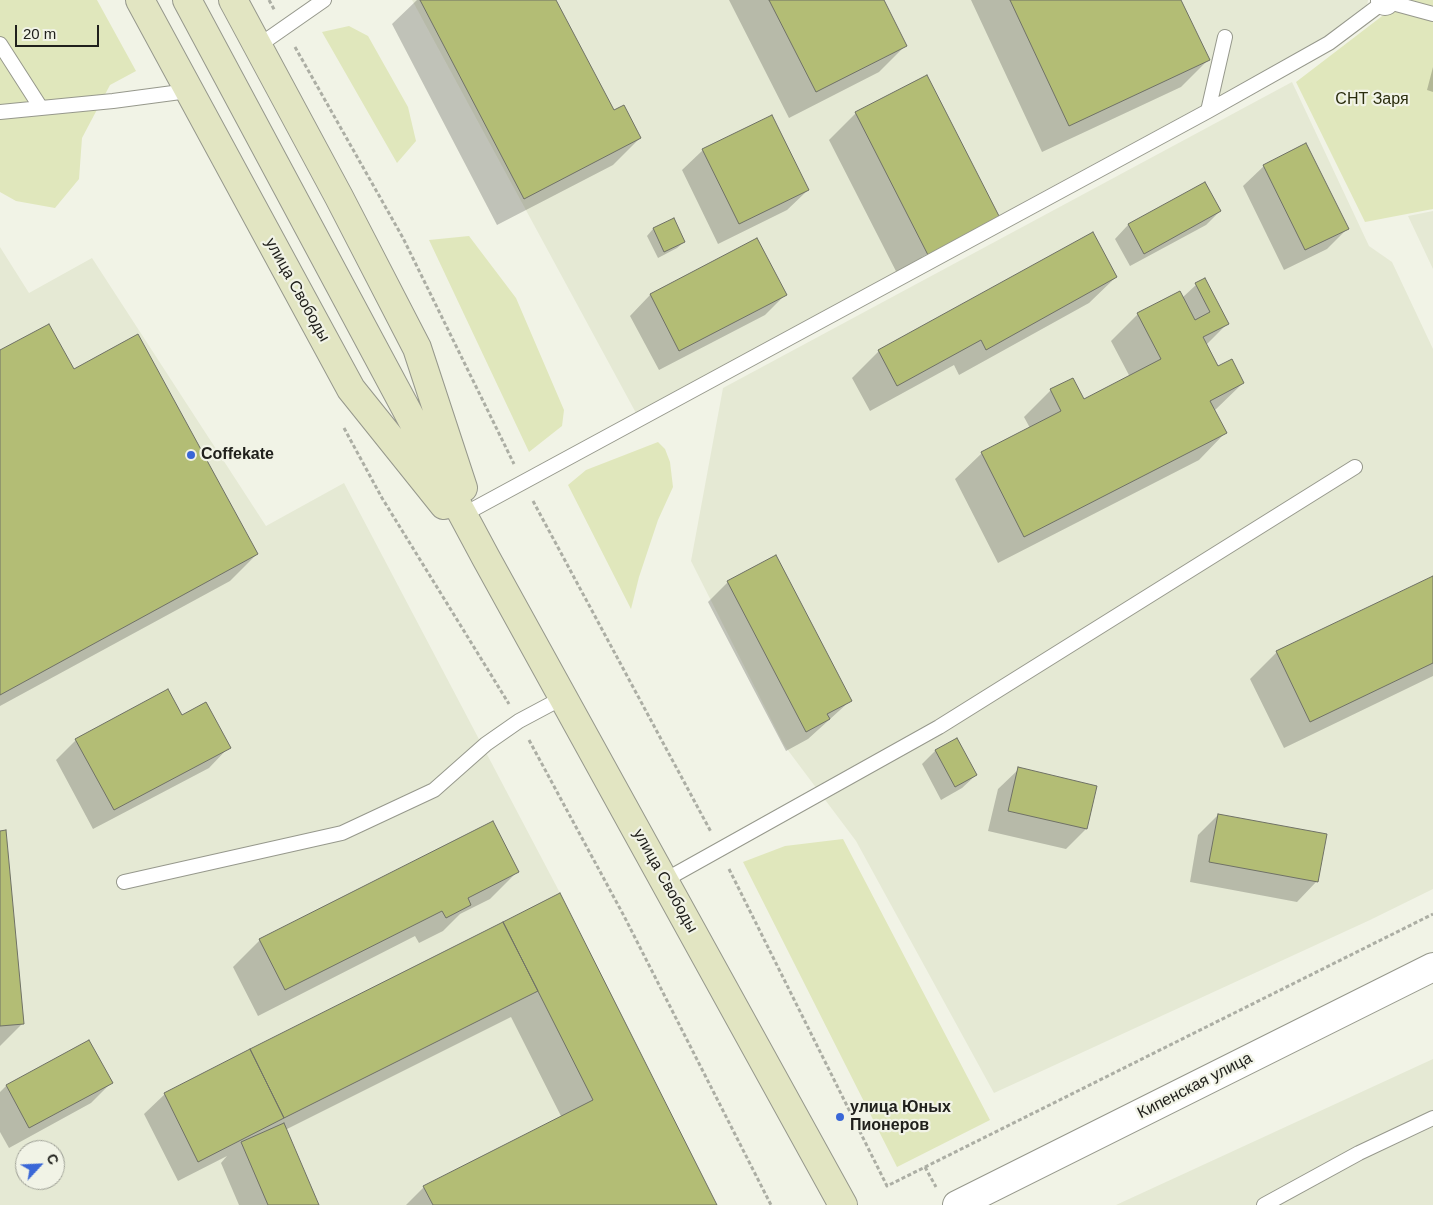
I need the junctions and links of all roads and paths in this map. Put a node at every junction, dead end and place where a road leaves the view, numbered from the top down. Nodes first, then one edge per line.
1 (140, 0) edge
2 (186, 0) edge
3 (233, 0) edge
4 (269, 0) edge
5 (324, 0) edge
6 (1385, 1) edge
7 (1433, 14) edge
8 (284, 28) junction
9 (1225, 37) dead end
10 (0, 44) edge
11 (258, 46) junction
12 (188, 91) junction
13 (41, 108) junction
14 (1208, 111) junction
15 (0, 112) edge
16 (1355, 467) dead end
17 (523, 482) junction
18 (382, 498) dead end
19 (470, 511) junction
20 (486, 558) junction
21 (564, 697) junction
22 (519, 721) junction
23 (720, 849) junction
24 (665, 880) junction
25 (124, 882) dead end
26 (1433, 914) edge
27 (1433, 967) edge
28 (1433, 1118) edge
29 (925, 1167) junction
30 (948, 1200) edge
31 (771, 1205) edge
32 (843, 1205) edge
33 (1264, 1205) edge

1 - 12 main road, улица Свободы
2 - 20 main road, улица Свободы
3 - 11 main road, улица Свободы
4 - 8 path
5 - 8 lane
6 - 7 lane
6 - 14 lane
8 - 11 lane
8 - 17 path
9 - 14 lane
10 - 13 lane
11 - 19 main road, улица Свободы
12 - 13 lane
12 - 20 main road, улица Свободы
13 - 15 lane
14 - 17 lane
16 - 23 lane
17 - 19 lane
17 - 23 path
18 - 22 path
19 - 20 main road, улица Свободы
20 - 21 main road, улица Свободы
21 - 22 lane
21 - 24 main road, улица Свободы
22 - 25 lane
22 - 31 path
23 - 24 lane
23 - 29 path
24 - 32 main road, улица Свободы
26 - 29 path
27 - 30 street, Кипенская улица
28 - 33 lane
29 - 30 path

